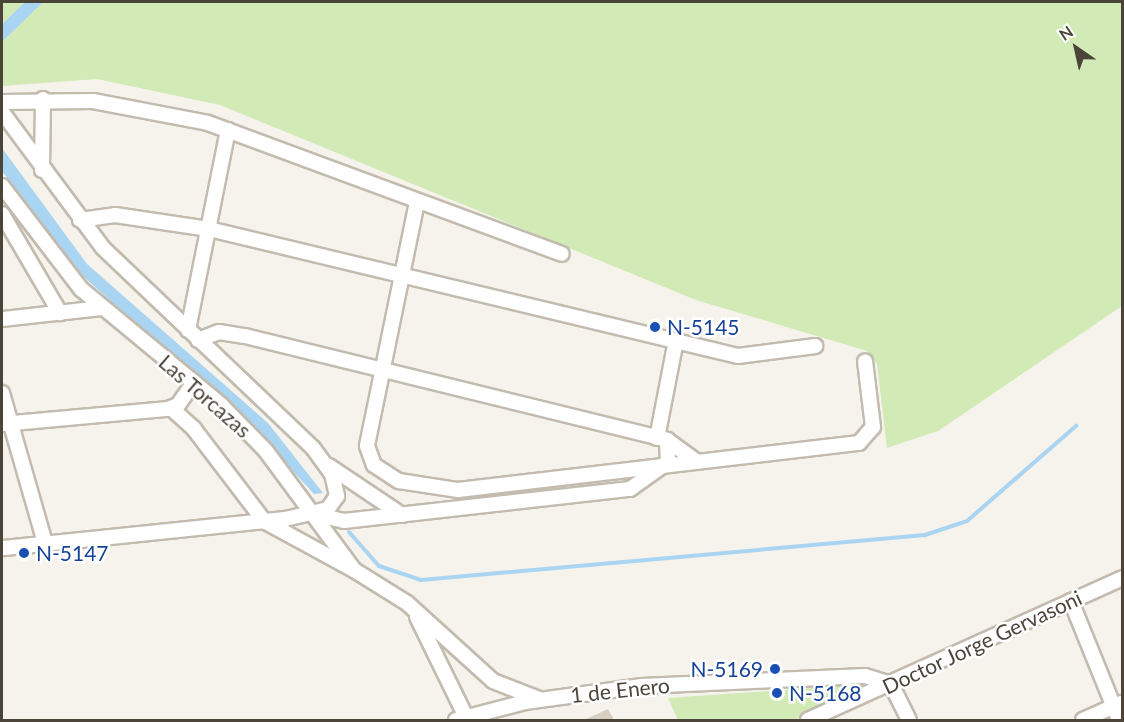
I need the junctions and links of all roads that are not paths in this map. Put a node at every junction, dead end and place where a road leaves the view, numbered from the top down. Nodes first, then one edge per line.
1 (43, 99) junction
2 (2, 102) edge
3 (2, 112) edge
4 (228, 130) junction
5 (42, 170) junction
6 (2, 186) edge
7 (417, 202) junction
8 (8, 206) edge
9 (2, 214) edge
10 (80, 220) junction
11 (209, 229) junction
12 (562, 254) dead end
13 (403, 273) junction
14 (101, 308) junction
15 (60, 313) junction
16 (2, 319) edge
17 (188, 330) junction
18 (198, 340) junction
19 (676, 340) junction
20 (814, 346) dead end
21 (866, 361) dead end
22 (383, 370) junction
23 (194, 382) junction
24 (2, 393) edge
25 (171, 408) junction
26 (6, 424) edge
27 (662, 439) junction
28 (697, 462) junction
29 (325, 463) junction
30 (664, 466) junction
31 (314, 514) junction
32 (402, 515) junction
33 (264, 520) junction
34 (45, 543) junction
35 (2, 548) edge
36 (354, 570) junction
37 (1122, 578) edge
38 (1071, 601) junction
39 (407, 603) junction
40 (891, 684) junction
41 (538, 699) junction
42 (1119, 704) edge
43 (461, 719) edge
44 (808, 720) edge
45 (909, 720) edge
46 (1083, 720) edge
47 (1119, 720) edge

1 - 2 street
1 - 4 street
1 - 5 street
3 - 5 street
4 - 7 street
4 - 11 street
5 - 10 street
6 - 8 street, Las Torcazas
7 - 12 street
7 - 13 street
8 - 14 street, Las Torcazas
9 - 15 street
10 - 11 street
10 - 17 street
11 - 13 street
11 - 17 street
13 - 19 street
13 - 22 street
14 - 15 street
14 - 23 street, Las Torcazas
15 - 16 street
17 - 18 street
18 - 22 street
18 - 29 street
19 - 20 street
19 - 27 street
21 - 28 street
22 - 27 street
22 - 30 street
23 - 25 street
23 - 31 street, Las Torcazas
24 - 26 street
25 - 26 street
25 - 33 street
26 - 34 street
27 - 28 street
27 - 30 street
28 - 30 street
29 - 31 street
29 - 32 street
30 - 32 street
31 - 32 street
31 - 33 street
31 - 36 street, Las Torcazas
33 - 34 street
33 - 36 street
34 - 35 street
36 - 39 street, Las Torcazas
37 - 38 street, Doctor Jorge Gervasoni
38 - 40 street, Doctor Jorge Gervasoni
38 - 42 street
39 - 41 street, Las Torcazas
39 - 43 street
40 - 41 street, 1 de Enero
40 - 44 street, Doctor Jorge Gervasoni
40 - 45 street
41 - 43 street, 1 de Enero
42 - 46 street
42 - 47 street

